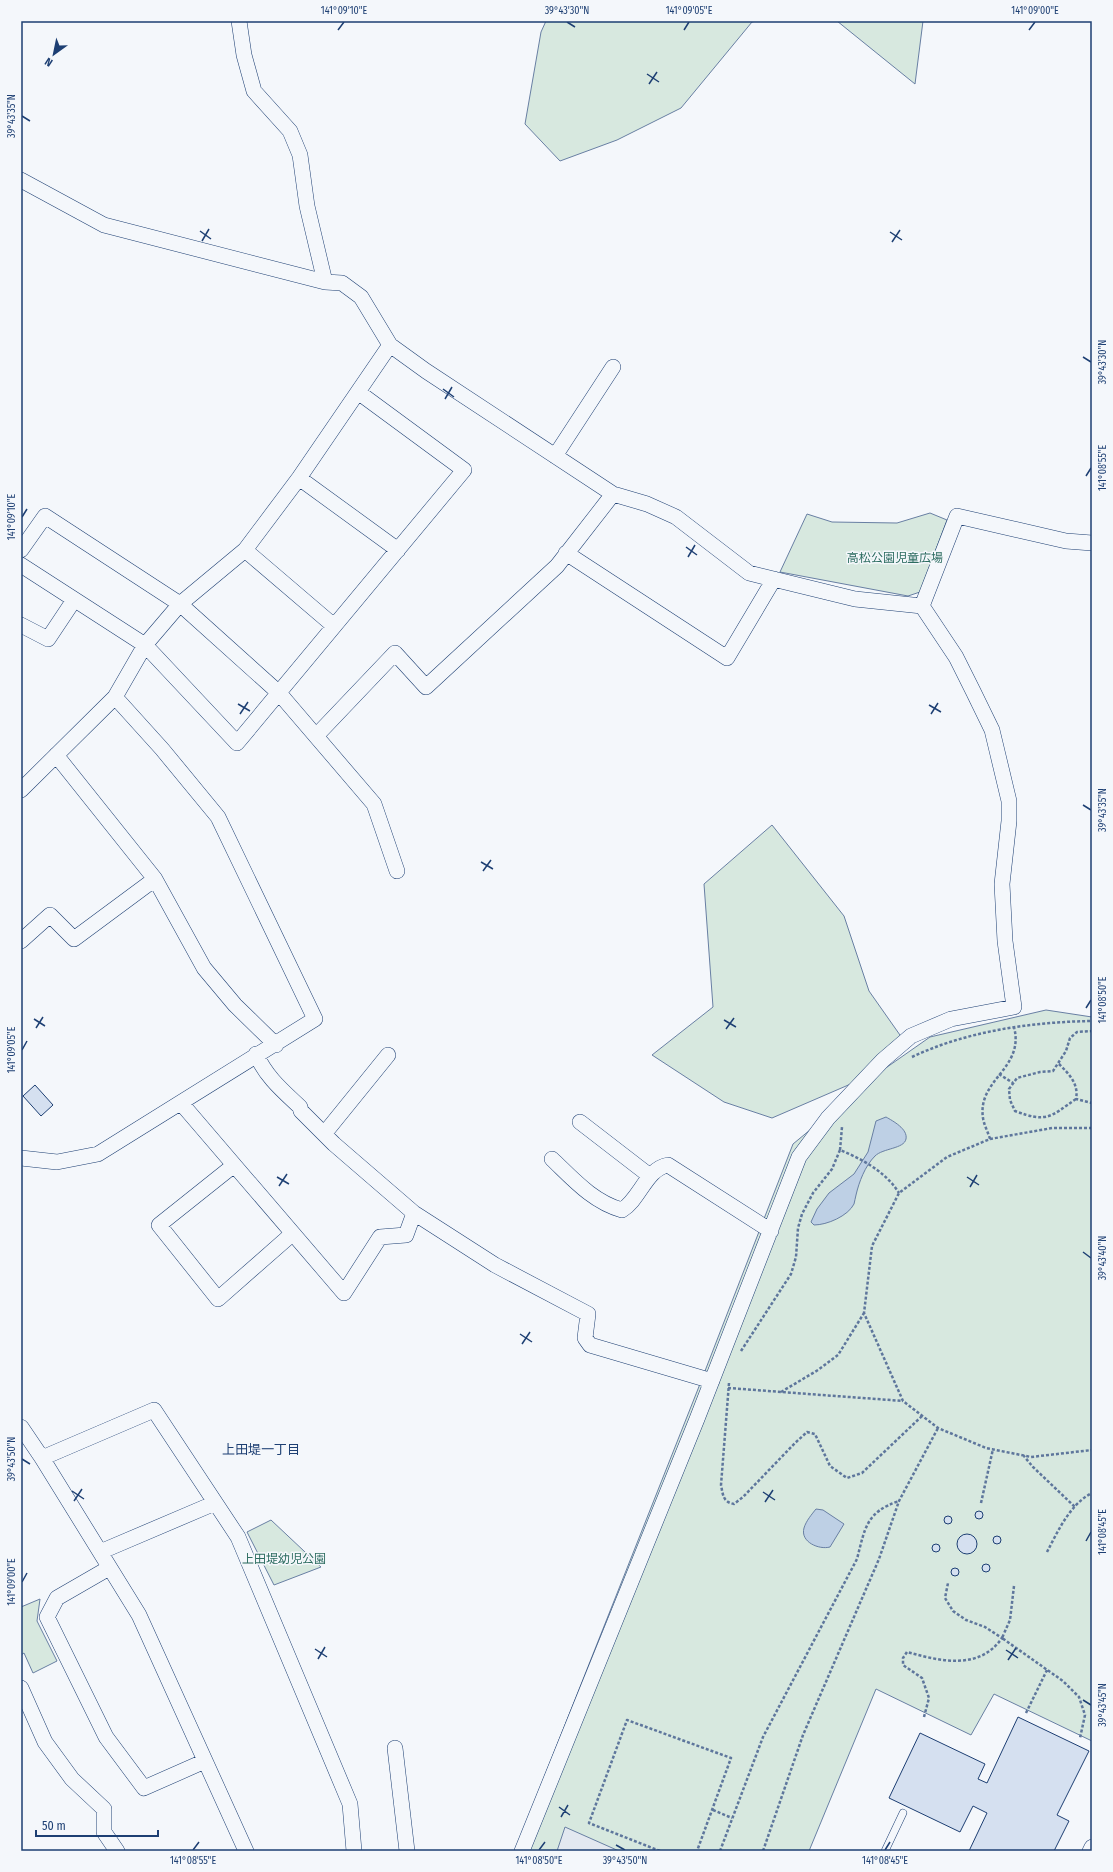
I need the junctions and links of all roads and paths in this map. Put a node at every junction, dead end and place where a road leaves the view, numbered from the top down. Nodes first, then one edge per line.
1 (239, 21) edge
2 (21, 180) edge
3 (325, 282) junction
4 (390, 345) junction
5 (613, 367) dead end
6 (358, 392) junction
7 (555, 456) junction
8 (299, 478) junction
9 (613, 494) junction
10 (1092, 543) edge
11 (21, 550) edge
12 (245, 550) junction
13 (398, 550) junction
14 (566, 553) junction
15 (21, 565) edge
16 (774, 579) junction
17 (74, 600) junction
18 (180, 604) junction
19 (922, 606) junction
20 (21, 625) edge
21 (334, 626) junction
22 (145, 645) junction
23 (279, 693) junction
24 (115, 697) junction
25 (316, 736) junction
26 (56, 755) junction
27 (21, 790) edge
28 (397, 871) dead end
29 (155, 879) junction
30 (21, 941) edge
31 (1092, 1021) edge
32 (1014, 1027) junction
33 (1092, 1031) edge
34 (276, 1045) junction
35 (256, 1054) junction
36 (388, 1055) dead end
37 (910, 1058) dead end
38 (1059, 1064) junction
39 (999, 1074) junction
40 (1013, 1083) junction
41 (1076, 1099) junction
42 (180, 1103) junction
43 (1092, 1103) edge
44 (580, 1122) dead end
45 (843, 1122) dead end
46 (1092, 1128) edge
47 (324, 1134) junction
48 (990, 1139) junction
49 (840, 1150) junction
50 (21, 1158) edge
51 (552, 1159) dead end
52 (233, 1166) junction
53 (650, 1176) junction
54 (899, 1193) junction
55 (414, 1213) junction
56 (771, 1231) junction
57 (292, 1234) junction
58 (864, 1313) junction
59 (740, 1353) dead end
60 (730, 1379) dead end
61 (717, 1384) junction
62 (728, 1388) junction
63 (780, 1392) junction
64 (903, 1401) junction
65 (922, 1416) junction
66 (21, 1427) edge
67 (938, 1428) junction
68 (993, 1449) junction
69 (1092, 1450) edge
70 (1023, 1455) junction
71 (42, 1458) junction
72 (1092, 1493) edge
73 (899, 1501) junction
74 (215, 1503) junction
75 (981, 1503) dead end
76 (1075, 1508) junction
77 (100, 1552) junction
78 (1047, 1552) dead end
79 (109, 1568) junction
80 (948, 1583) dead end
81 (1014, 1586) dead end
82 (1002, 1638) junction
83 (1047, 1670) junction
84 (21, 1688) edge
85 (1026, 1713) dead end
86 (924, 1717) dead end
87 (1080, 1738) dead end
88 (394, 1748) dead end
89 (206, 1761) junction
90 (712, 1810) junction
91 (904, 1813) dead end
92 (732, 1818) junction
93 (1092, 1847) edge
94 (117, 1851) edge
95 (246, 1851) edge
96 (354, 1851) edge
97 (407, 1851) edge
98 (522, 1851) edge
99 (660, 1851) edge
100 (697, 1851) edge
101 (720, 1851) edge
102 (764, 1851) edge
103 (885, 1851) edge
104 (1090, 1851) edge

1 - 3 street
2 - 3 street
3 - 4 street
4 - 6 street
4 - 7 street
5 - 7 street
6 - 8 street
6 - 13 street
7 - 9 street
8 - 12 street
8 - 13 street
9 - 14 street
9 - 16 street
10 - 19 street
11 - 18 street
12 - 18 street
12 - 21 street
13 - 21 street
14 - 16 street
14 - 25 street
15 - 17 street
16 - 19 street
17 - 20 street
17 - 22 street
18 - 22 street
18 - 23 street
19 - 56 street
21 - 23 street
22 - 23 street
22 - 24 street
23 - 25 street
24 - 26 street
24 - 34 street
25 - 28 street
26 - 27 street
26 - 29 street
29 - 30 street
29 - 34 street
31 - 32 path
32 - 37 path
32 - 39 path
33 - 38 path
34 - 35 street
35 - 42 street
35 - 47 street
36 - 47 street
38 - 40 path
38 - 41 path
39 - 40 path
39 - 48 path
40 - 41 path
41 - 43 path
42 - 50 street
42 - 52 street
44 - 53 street
45 - 49 path
46 - 48 path
47 - 55 street
48 - 54 path
49 - 54 path
49 - 59 path
51 - 53 street
52 - 57 street
52 - 57 street
53 - 56 street
54 - 58 path
55 - 57 street
55 - 61 street
56 - 61 street
58 - 63 path
58 - 64 path
60 - 62 path
61 - 62 path
61 - 98 street
62 - 63 path
62 - 65 path
63 - 64 path
64 - 65 path
65 - 67 path
66 - 71 street
67 - 68 path
67 - 73 path
68 - 70 path
68 - 75 path
69 - 70 path
70 - 76 path
71 - 74 street
71 - 77 street
72 - 76 path
73 - 92 path
73 - 102 path
74 - 77 street
74 - 96 street
76 - 78 path
77 - 79 street
79 - 89 street
79 - 89 street
80 - 82 path
81 - 82 path
82 - 83 path
82 - 86 path
83 - 85 path
83 - 87 path
84 - 94 street
88 - 97 street
89 - 95 street
90 - 92 path
90 - 99 path
90 - 100 path
91 - 103 lane
92 - 101 path
93 - 104 street

